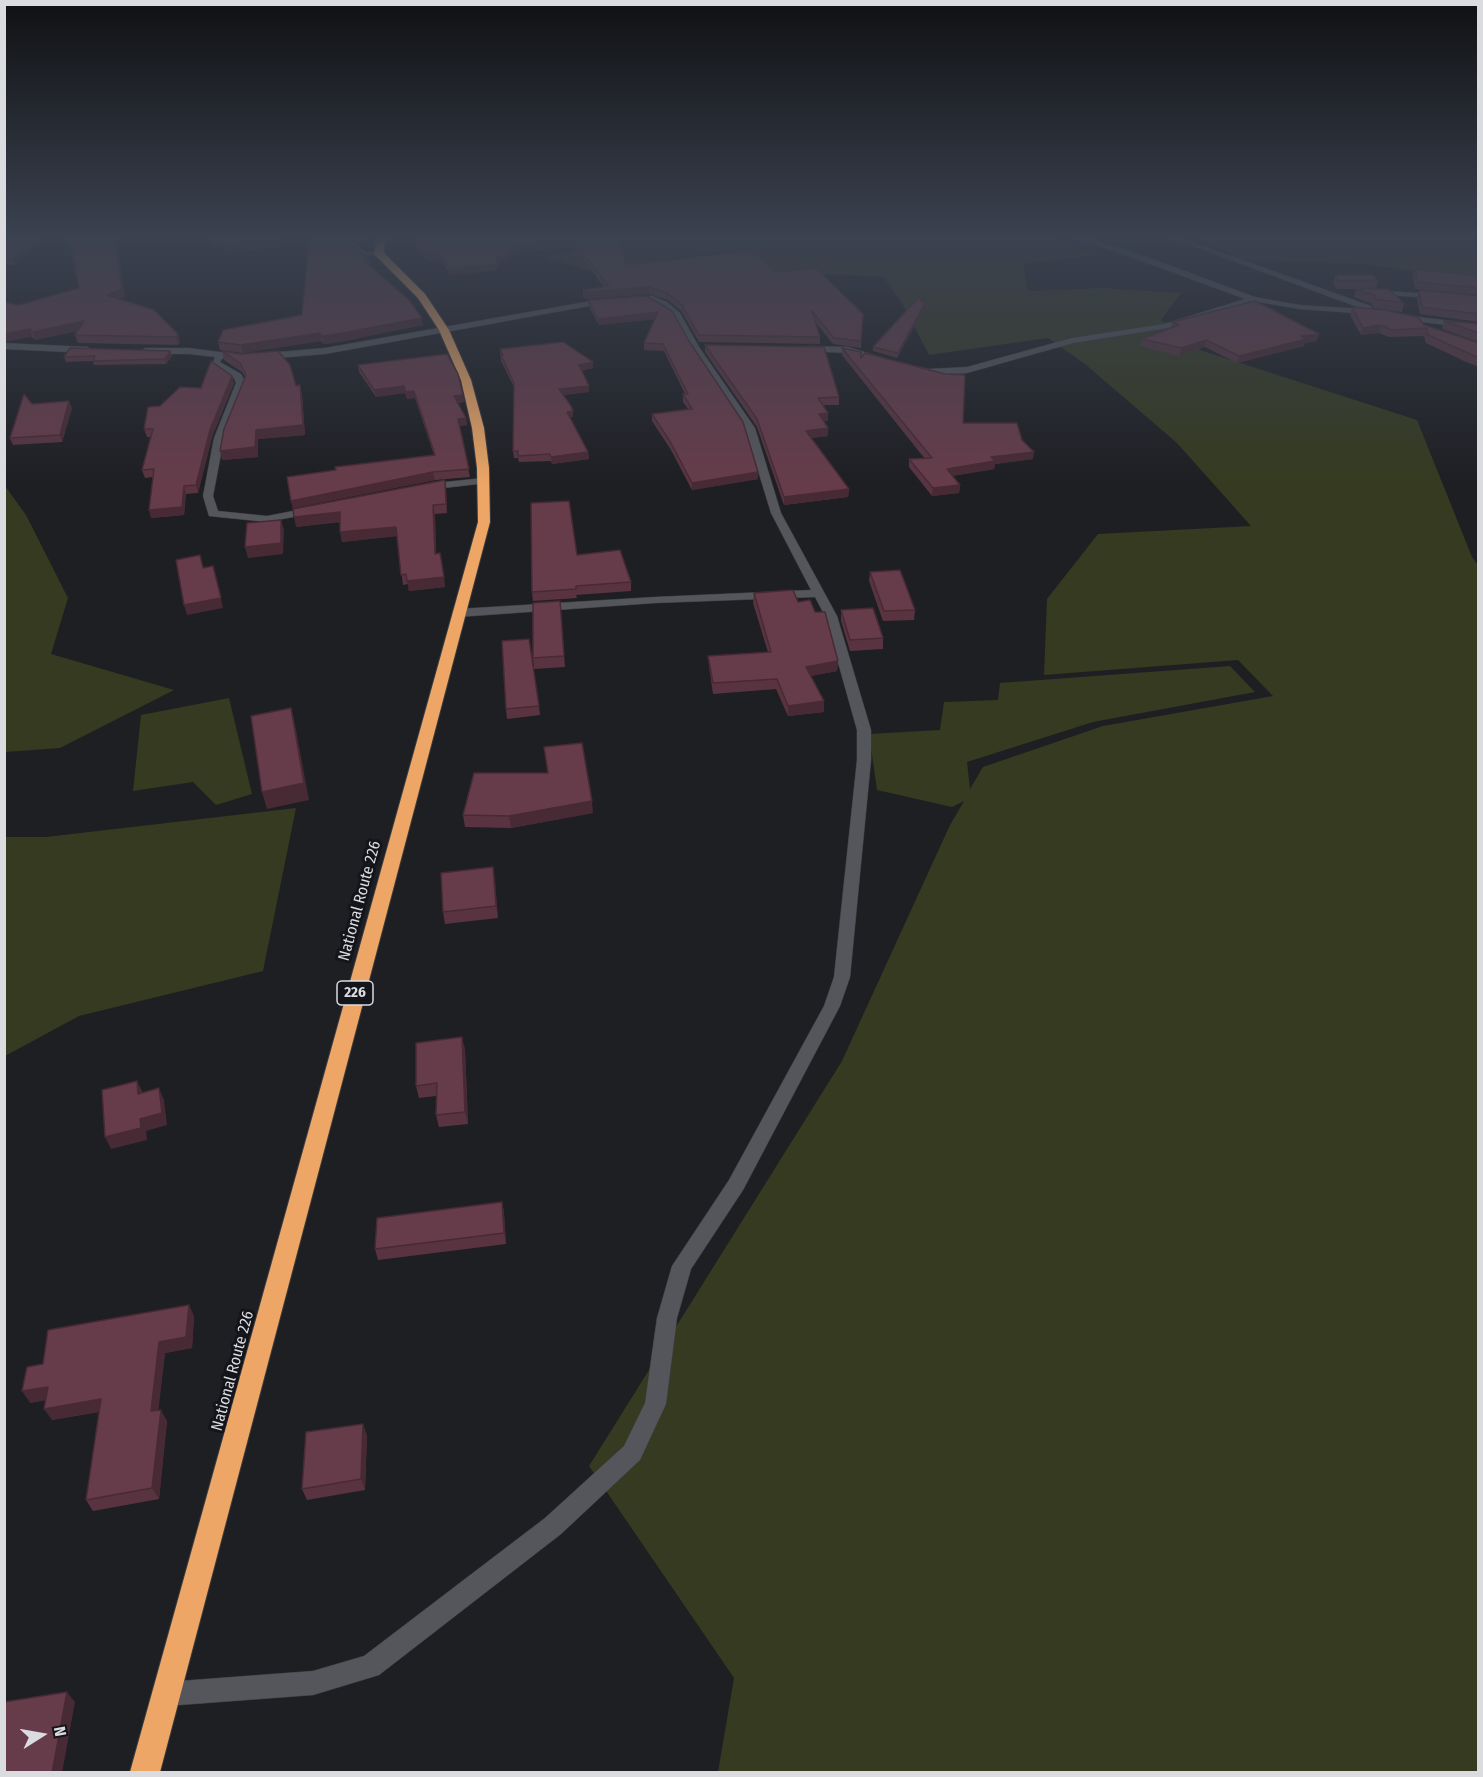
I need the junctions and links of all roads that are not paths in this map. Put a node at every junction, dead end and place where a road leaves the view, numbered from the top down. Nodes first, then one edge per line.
1 (437, 319) edge
2 (502, 319) edge
3 (679, 319) edge
4 (1188, 319) edge
5 (1400, 319) edge
6 (1415, 319) edge
7 (1479, 327) edge
8 (444, 330) junction
9 (1436, 332) edge
10 (4, 346) edge
11 (695, 347) junction
12 (706, 348) edge
13 (798, 348) edge
14 (103, 350) edge
15 (135, 351) edge
16 (219, 357) junction
17 (483, 481) junction
18 (413, 490) edge
19 (324, 508) edge
20 (816, 592) junction
21 (458, 613) junction
22 (166, 1694) junction
23 (145, 1773) edge

1 - 8 highway, National Route 226 / 226
2 - 8 street
3 - 11 street
4 - 13 street
5 - 9 street
6 - 7 street
8 - 16 street
8 - 17 highway, National Route 226 / 226
10 - 14 street
11 - 12 street
11 - 20 street
15 - 16 street
16 - 19 street
17 - 18 street
17 - 21 highway, National Route 226 / 226
20 - 21 street
20 - 22 street
21 - 22 highway, National Route 226 / 226
22 - 23 highway, National Route 226 / 226

